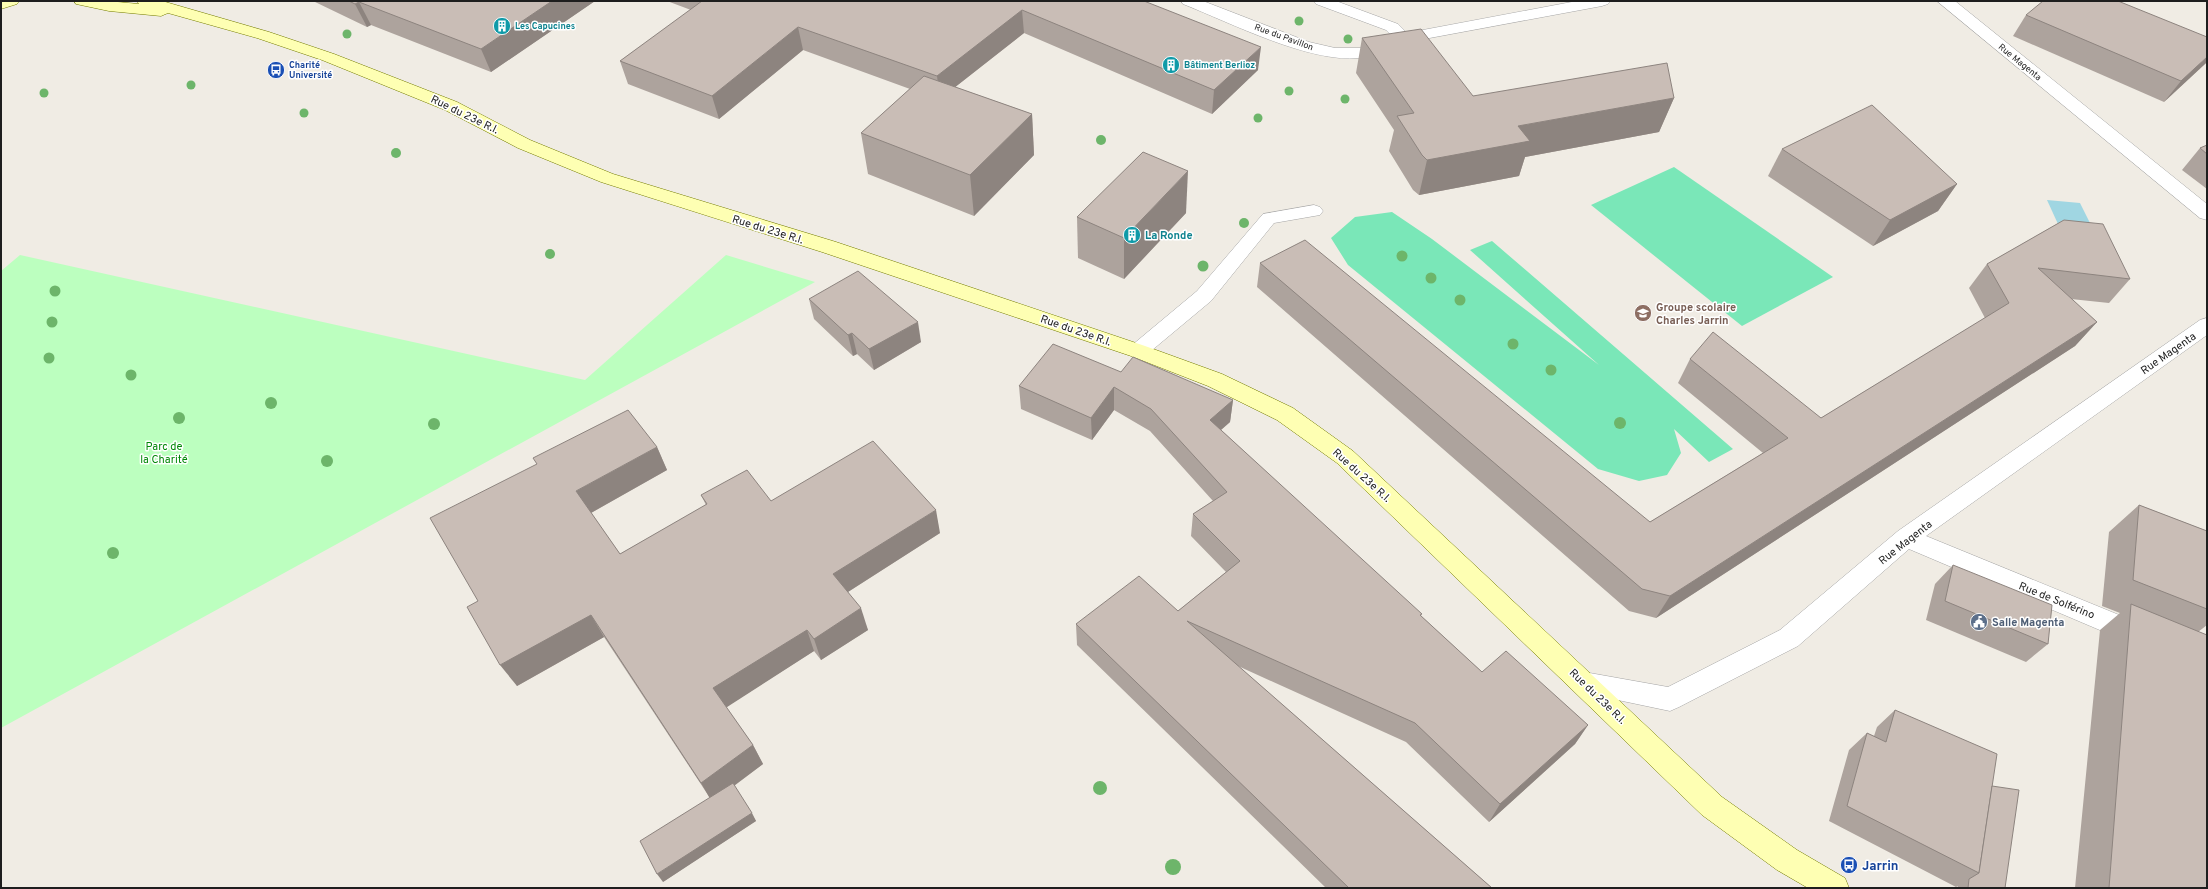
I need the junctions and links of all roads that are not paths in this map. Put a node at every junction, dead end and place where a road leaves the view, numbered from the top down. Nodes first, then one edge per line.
1 (11, 1) edge
2 (82, 1) edge
3 (145, 1) edge
4 (1190, 1) edge
5 (1322, 1) edge
6 (1602, 1) edge
7 (1945, 1) edge
8 (1, 4) edge
9 (178, 12) junction
10 (1404, 38) junction
11 (1314, 211) dead end
12 (2207, 214) edge
13 (2207, 325) edge
14 (1138, 351) junction
15 (1906, 538) junction
16 (2156, 641) edge
17 (1584, 683) junction
18 (1835, 888) edge

1 - 8 street
2 - 9 street, Rue du 23e R.I.
3 - 9 street, Rue du 23e R.I.
4 - 10 street, Rue du Pavillon
5 - 10 street
6 - 10 street, Rue du Pavillon
7 - 12 street, Rue Magenta
9 - 14 street, Rue du 23e R.I.
11 - 14 lane
13 - 15 street, Rue Magenta
14 - 17 street, Rue du 23e R.I.
15 - 16 street, Rue de Solférino
15 - 17 street, Rue Magenta
17 - 18 street, Rue du 23e R.I.

